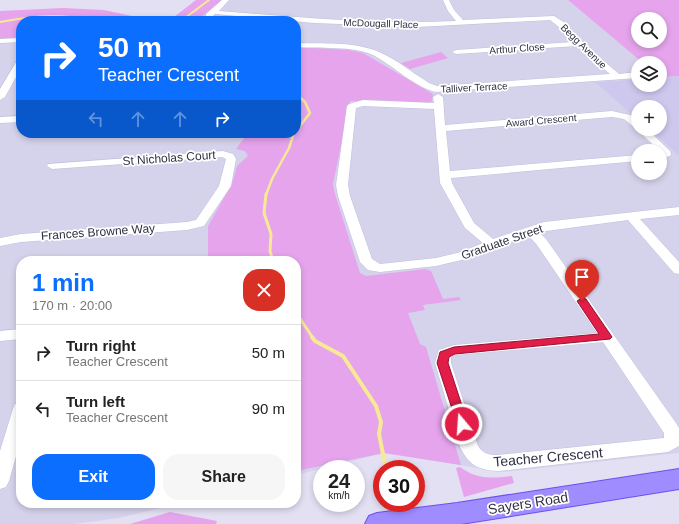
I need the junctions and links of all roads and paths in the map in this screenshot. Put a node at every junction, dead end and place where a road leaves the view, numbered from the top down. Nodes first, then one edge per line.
1 (226, 0) edge
2 (446, 0) edge
3 (212, 12) junction
4 (209, 16) edge
5 (257, 16) edge
6 (550, 18) joint
7 (301, 20) edge
8 (461, 22) junction
9 (16, 40) edge
10 (0, 41) edge
11 (301, 44) edge
12 (579, 44) junction
13 (454, 52) dead end
14 (16, 70) edge
15 (631, 75) edge
16 (617, 76) junction
17 (436, 89) junction
18 (0, 97) edge
19 (439, 106) junction
20 (16, 119) edge
21 (0, 120) edge
22 (631, 120) edge
23 (441, 128) junction
24 (649, 136) edge
25 (657, 144) edge
26 (631, 159) edge
27 (52, 166) dead end
28 (446, 175) junction
29 (679, 211) edge
30 (631, 216) junction
31 (197, 224) joint
32 (530, 230) junction
33 (0, 242) edge
34 (492, 244) junction
35 (679, 270) edge
36 (16, 334) edge
37 (0, 336) edge
38 (606, 337) junction
39 (16, 426) edge
40 (679, 479) edge
41 (0, 481) edge
42 (377, 524) edge

1 - 3 street
2 - 8 street
3 - 4 street
3 - 5 street, McDougall Place
6 - 8 street, McDougall Place
6 - 12 street, Begg Avenue
7 - 8 street, McDougall Place
9 - 10 street
11 - 17 street, Talliver Terrace
12 - 13 street, Arthur Close
12 - 16 street, Begg Avenue
14 - 18 street
15 - 16 street, Talliver Terrace
16 - 17 street, Talliver Terrace
17 - 19 street
19 - 23 street
19 - 34 street, Graduate Street
20 - 21 street
22 - 23 street, Award Crescent
23 - 28 street
24 - 25 street
26 - 28 street
27 - 31 street, St Nicholas Court
28 - 34 street
29 - 30 street, Graduate Street
30 - 32 street, Graduate Street
30 - 35 street
31 - 33 street, Frances Browne Way
32 - 34 street, Graduate Street
32 - 38 street, Teacher Crescent
36 - 37 street
38 - 38 street, Teacher Crescent
39 - 41 street
40 - 42 main road, Sayers Road

